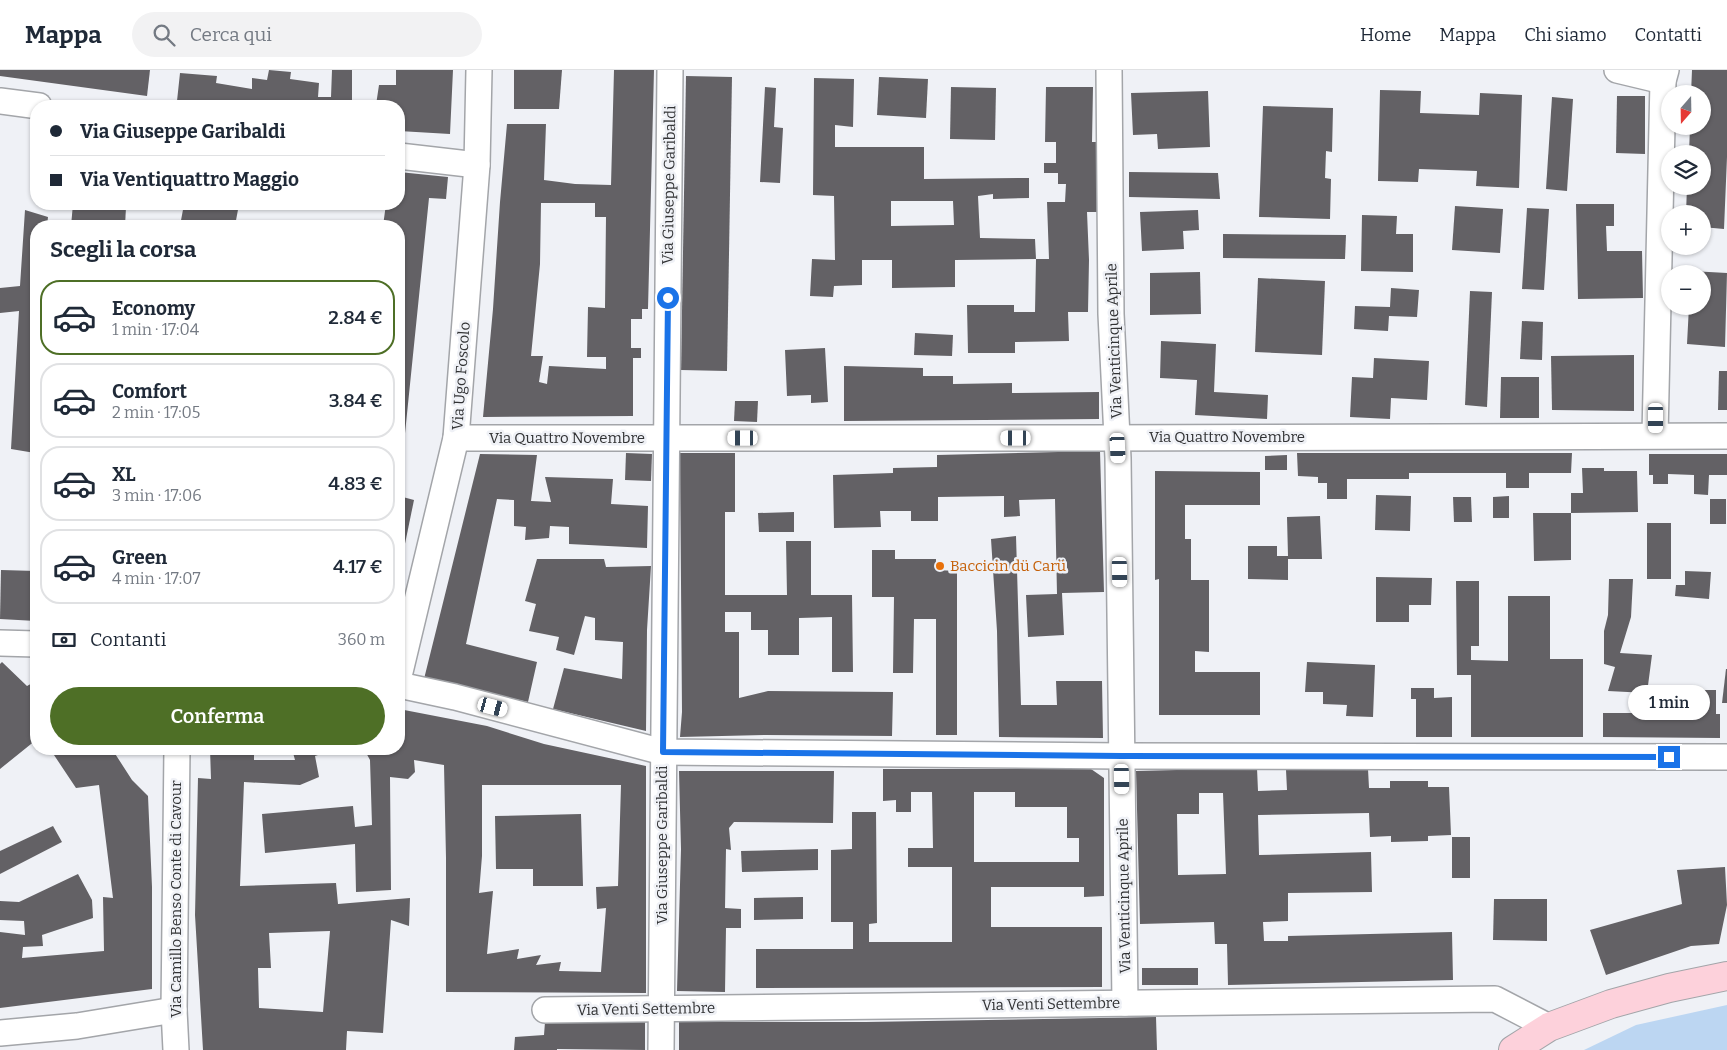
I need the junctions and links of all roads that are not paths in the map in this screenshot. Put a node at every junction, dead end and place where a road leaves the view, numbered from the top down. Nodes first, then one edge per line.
1 (479, 70) edge
2 (670, 70) edge
3 (1109, 70) edge
4 (1617, 70) edge
5 (1665, 76) edge
6 (0, 101) edge
7 (30, 105) edge
8 (405, 157) edge
9 (477, 166) junction
10 (1656, 435) junction
11 (1727, 436) edge
12 (456, 438) junction
13 (666, 438) junction
14 (1117, 438) junction
15 (0, 643) edge
16 (30, 644) edge
17 (405, 651) edge
18 (405, 686) edge
19 (663, 752) junction
20 (177, 755) edge
21 (1122, 756) junction
22 (1727, 757) edge
23 (1727, 976) edge
24 (1125, 1003) junction
25 (174, 1010) junction
26 (545, 1010) dead end
27 (661, 1010) junction
28 (1550, 1027) junction
29 (0, 1033) edge
30 (176, 1050) edge
31 (661, 1050) edge
32 (1513, 1050) edge

1 - 9 street, Via Ugo Foscolo
2 - 13 street, Via Giuseppe Garibaldi
3 - 14 street, Via Venticinque Aprile
4 - 5 street
5 - 10 street
6 - 7 street
8 - 9 street
9 - 12 street, Via Ugo Foscolo
10 - 11 street, Via Quattro Novembre
10 - 14 street, Via Quattro Novembre
12 - 13 street, Via Quattro Novembre
12 - 17 street, Via Ugo Foscolo
13 - 14 street, Via Quattro Novembre
13 - 19 street, Via Giuseppe Garibaldi
14 - 21 street, Via Venticinque Aprile
15 - 16 street
18 - 19 street
19 - 21 street
19 - 27 street, Via Giuseppe Garibaldi
20 - 25 street, Via Camillo Benso Conte di Cavour
21 - 22 street
21 - 24 street, Via Venticinque Aprile
23 - 28 main road
24 - 27 street, Via Venti Settembre
24 - 28 street, Via Venti Settembre
25 - 29 street
25 - 30 street, Via Camillo Benso Conte di Cavour
26 - 27 street, Via Venti Settembre
27 - 31 street, Via Giuseppe Garibaldi
28 - 32 main road

